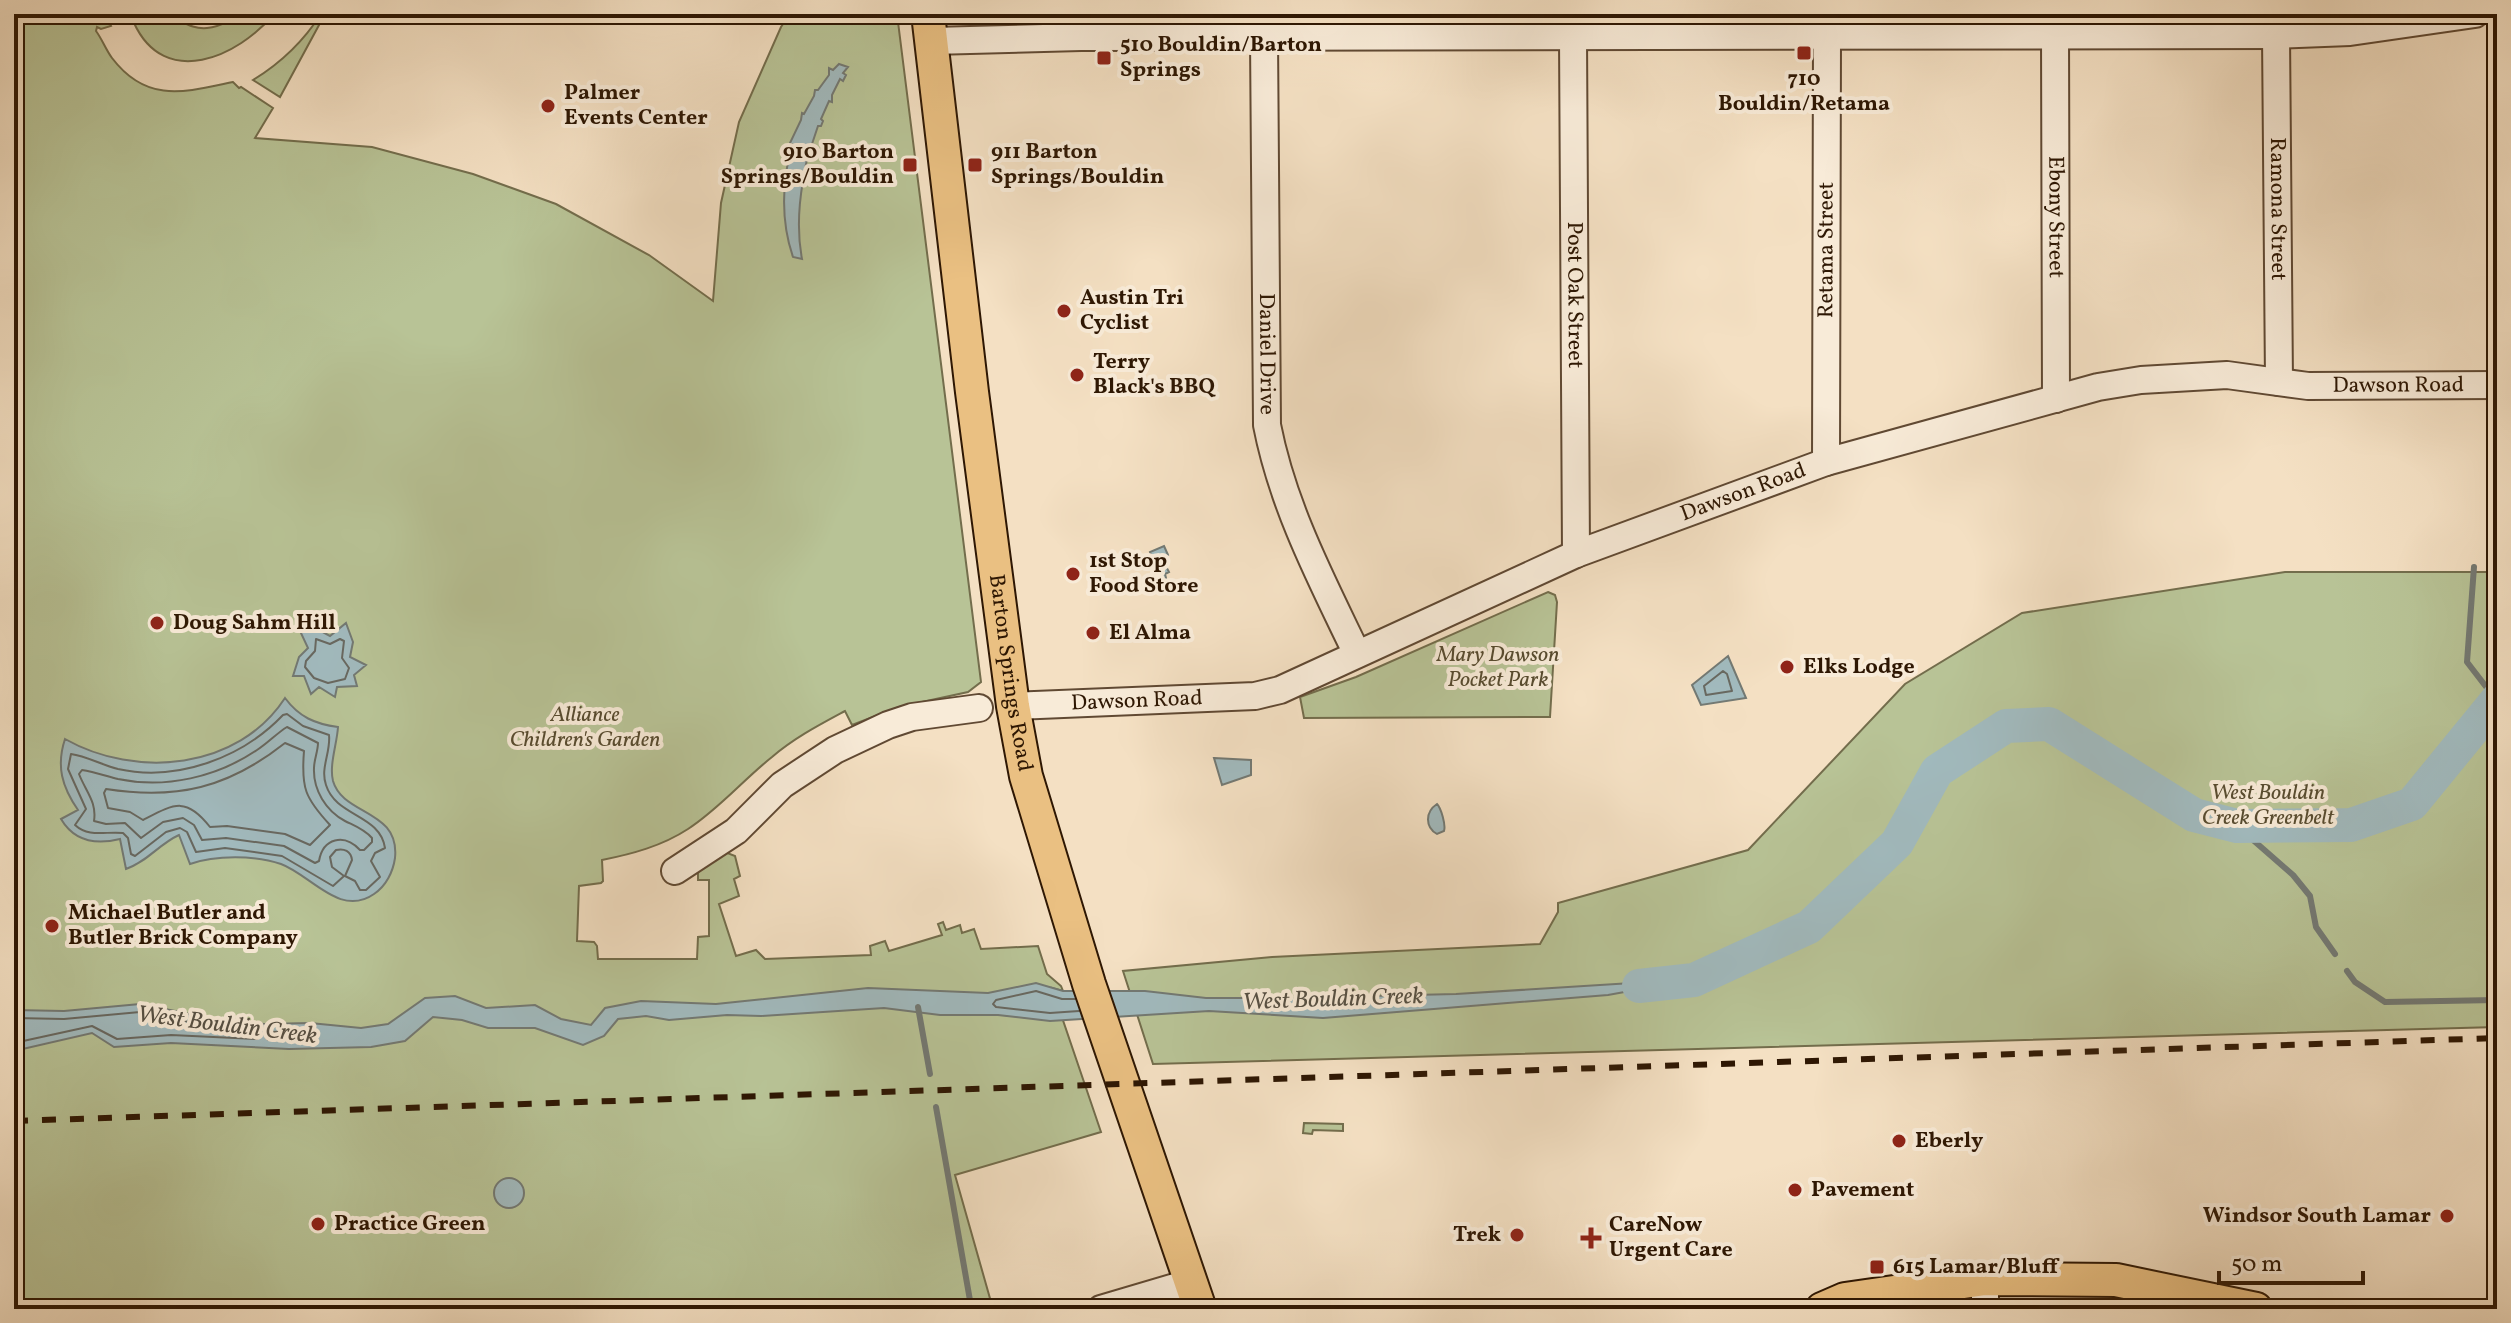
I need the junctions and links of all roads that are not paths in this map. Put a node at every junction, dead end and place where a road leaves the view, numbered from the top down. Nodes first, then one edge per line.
1 (2475, 14) edge
2 (2421, 18) edge
3 (930, 27) edge
4 (1580, 29) edge
5 (2055, 33) junction
6 (2276, 35) junction
7 (1827, 36) junction
8 (1264, 38) junction
9 (2279, 382) junction
10 (2497, 385) edge
11 (2056, 399) junction
12 (1826, 462) junction
13 (1576, 554) junction
14 (1357, 654) junction
15 (1013, 706) junction
16 (979, 708) dead end
17 (675, 871) dead end
18 (1985, 1294) edge
19 (1196, 1295) edge
20 (1101, 1309) edge
21 (1822, 1309) edge
22 (2256, 1309) edge

1 - 2 street
2 - 6 street
3 - 8 street
3 - 15 main road, Barton Springs Road
4 - 7 street
4 - 8 street
4 - 13 street, Post Oak Street
5 - 6 street
5 - 7 street
5 - 11 street, Ebony Street
6 - 9 street, Ramona Street
7 - 12 street, Retama Street
8 - 14 street, Daniel Drive
9 - 10 street, Dawson Road
9 - 11 street, Dawson Road
11 - 12 street, Dawson Road
12 - 13 street, Dawson Road
13 - 14 street, Dawson Road
14 - 15 street, Dawson Road
15 - 19 main road, Barton Springs Road
16 - 17 street
18 - 21 main road
18 - 22 main road
19 - 20 street

